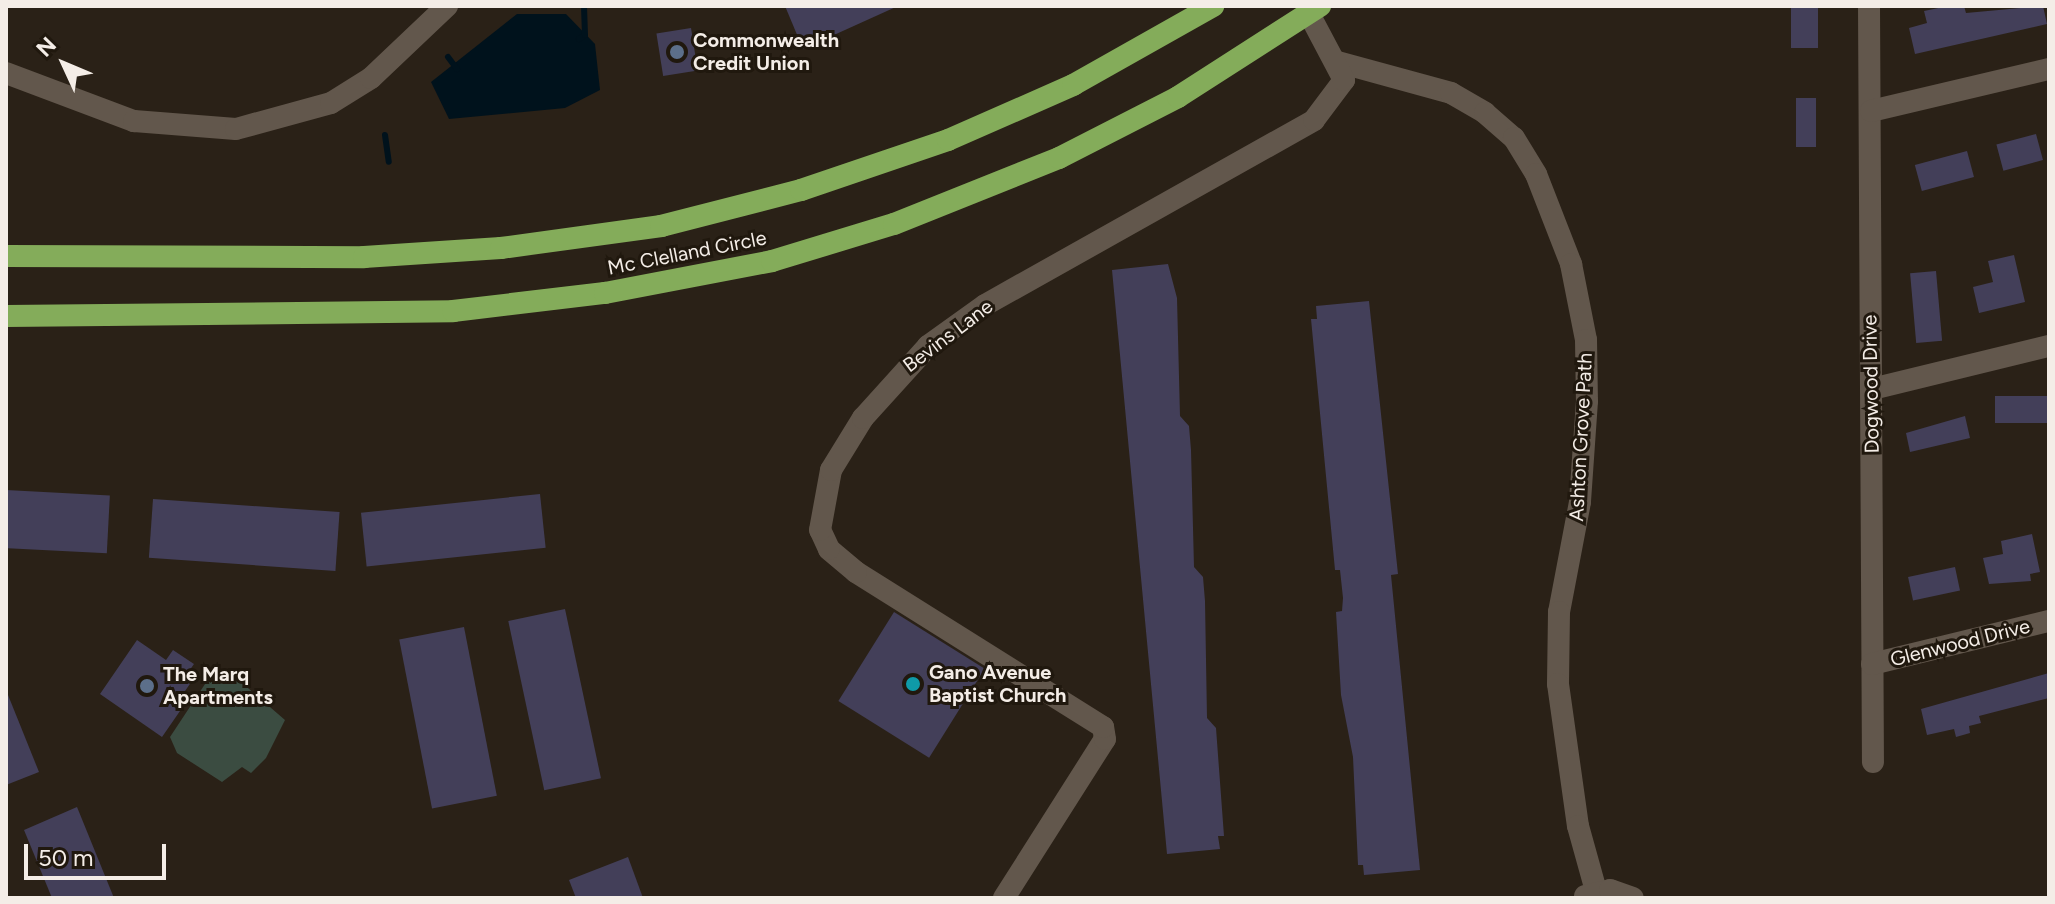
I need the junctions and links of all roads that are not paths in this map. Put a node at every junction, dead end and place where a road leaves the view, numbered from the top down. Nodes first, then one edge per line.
1 (447, 6) edge
2 (1213, 6) edge
3 (1869, 6) edge
4 (1311, 9) edge
5 (1338, 62) junction
6 (2049, 69) edge
7 (6, 73) edge
8 (1871, 111) junction
9 (6, 256) edge
10 (6, 316) edge
11 (2049, 346) edge
12 (1872, 389) junction
13 (2049, 621) edge
14 (1872, 664) junction
15 (1873, 762) dead end
16 (1590, 895) edge
17 (1004, 898) edge
18 (1633, 898) edge

1 - 7 street
2 - 9 highway, Mc Clelland Circle
3 - 8 street, Dogwood Drive
4 - 5 street
4 - 10 highway, Mc Clelland Circle
5 - 16 street, Ashton Grove Path
5 - 17 street, Bevins Lane
6 - 8 street
8 - 12 street, Dogwood Drive
11 - 12 street
12 - 14 street, Dogwood Drive
13 - 14 street, Glenwood Drive
14 - 15 street, Dogwood Drive
16 - 18 street, Ashton Grove Path

